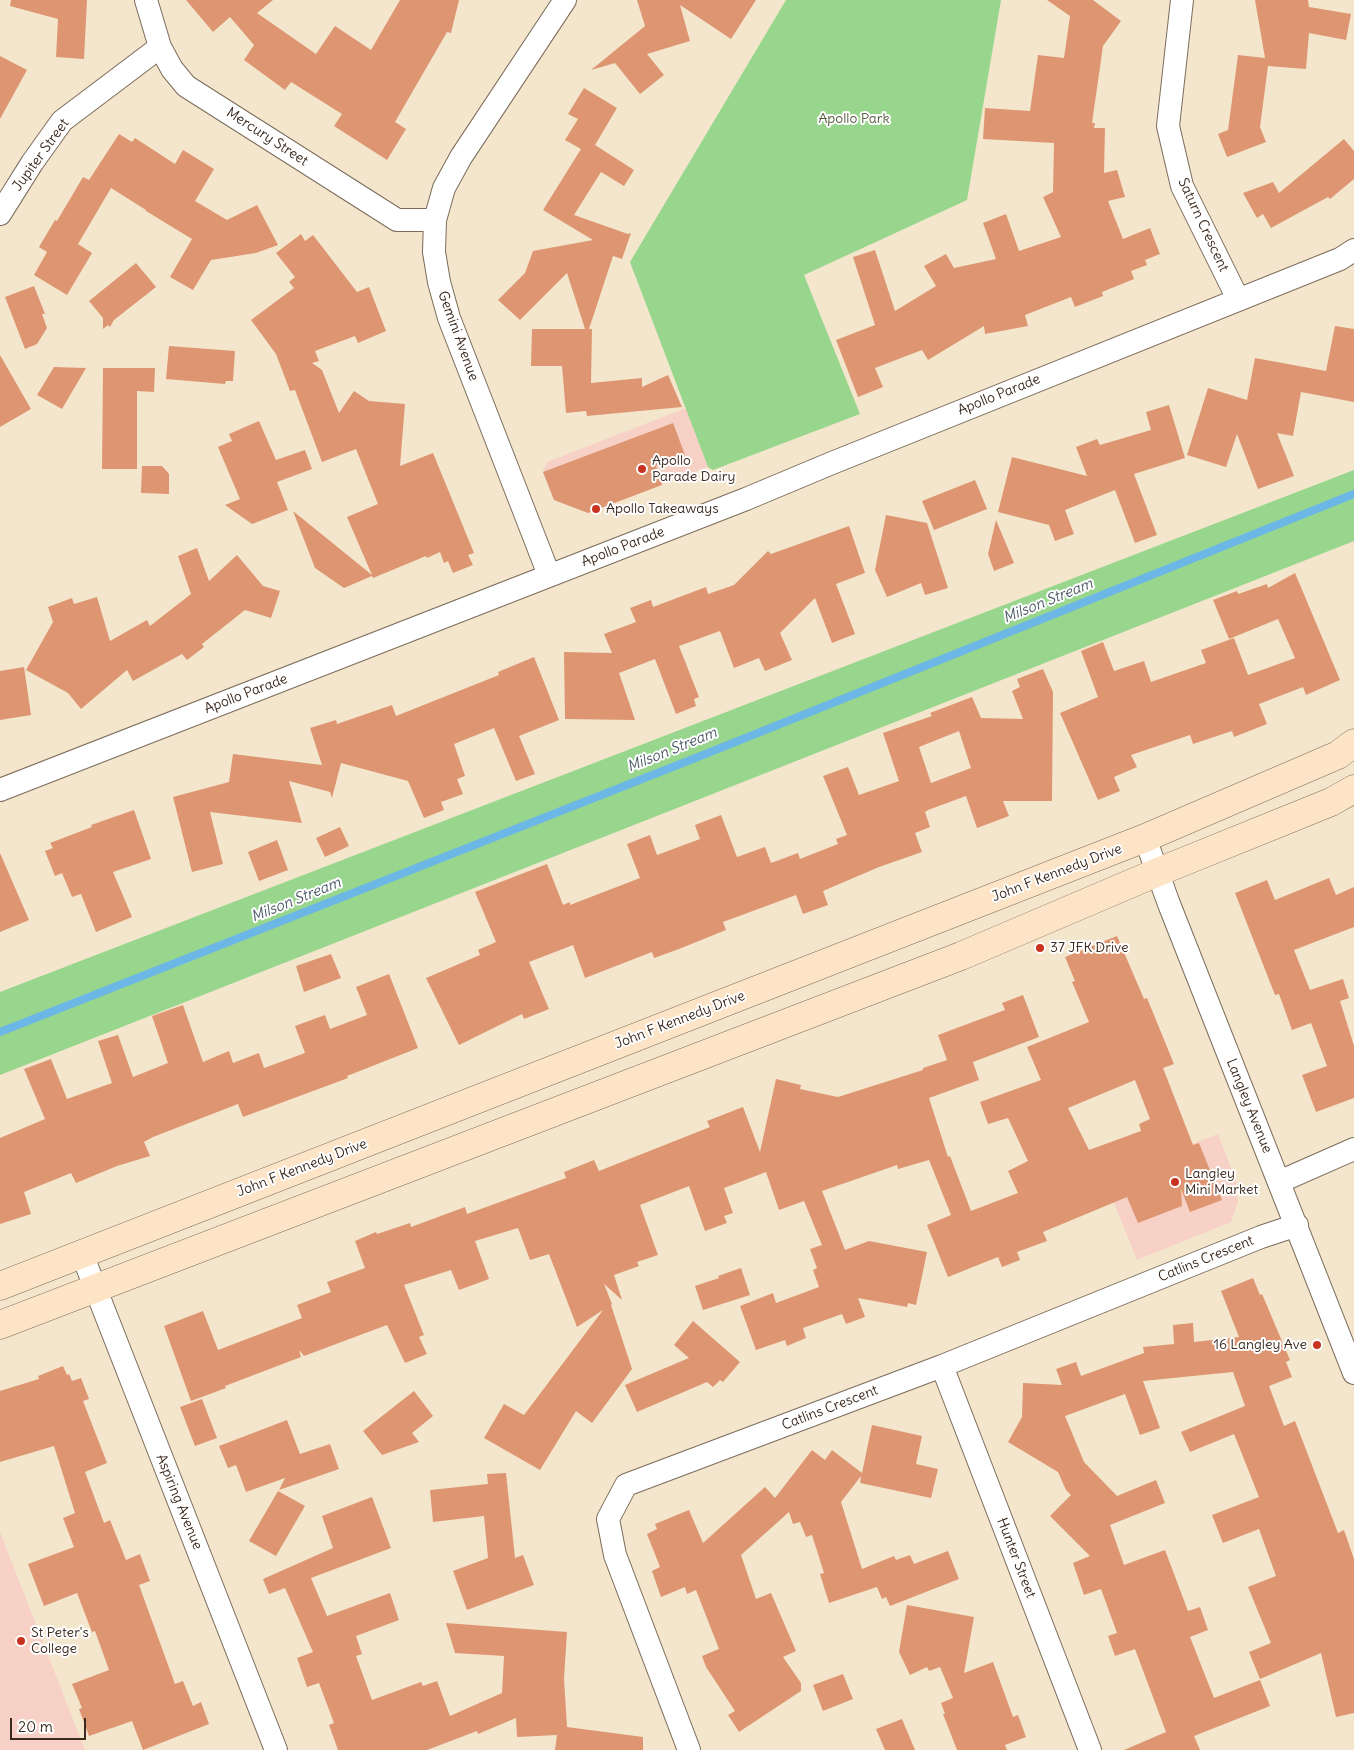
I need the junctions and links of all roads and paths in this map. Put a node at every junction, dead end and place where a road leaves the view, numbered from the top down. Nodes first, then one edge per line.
1 (146, 0) edge
2 (565, 0) edge
3 (1182, 0) edge
4 (160, 47) junction
5 (0, 214) edge
6 (435, 220) junction
7 (1354, 250) edge
8 (1238, 299) junction
9 (550, 575) junction
10 (1354, 743) edge
11 (1354, 789) edge
12 (0, 790) edge
13 (1145, 838) junction
14 (1158, 872) junction
15 (619, 1044) junction
16 (631, 1082) junction
17 (1354, 1149) edge
18 (1279, 1182) junction
19 (1297, 1225) junction
20 (82, 1254) junction
21 (0, 1286) edge
22 (94, 1288) junction
23 (0, 1325) edge
24 (942, 1366) junction
25 (1354, 1373) edge
26 (276, 1750) edge
27 (689, 1750) edge
28 (1090, 1750) edge

1 - 4 street, Mercury Street
2 - 6 street, Gemini Avenue
3 - 8 street, Saturn Crescent
4 - 5 street, Jupiter Street
4 - 6 street, Mercury Street
6 - 9 street, Gemini Avenue
7 - 8 street, Apollo Parade
8 - 9 street, Apollo Parade
9 - 12 street, Apollo Parade
10 - 13 main road, John F Kennedy Drive
11 - 14 main road
13 - 14 street, Langley Avenue
13 - 15 main road, John F Kennedy Drive
14 - 16 main road
14 - 18 street, Langley Avenue
15 - 16 main road
15 - 20 main road, John F Kennedy Drive
16 - 22 main road
17 - 18 street
18 - 19 street, Langley Avenue
19 - 24 street, Catlins Crescent
19 - 25 street, Langley Avenue
20 - 21 main road, John F Kennedy Drive
20 - 22 street, Aspiring Avenue
22 - 23 main road
22 - 26 street, Aspiring Avenue
24 - 27 street, Catlins Crescent
24 - 28 street, Hunter Street

